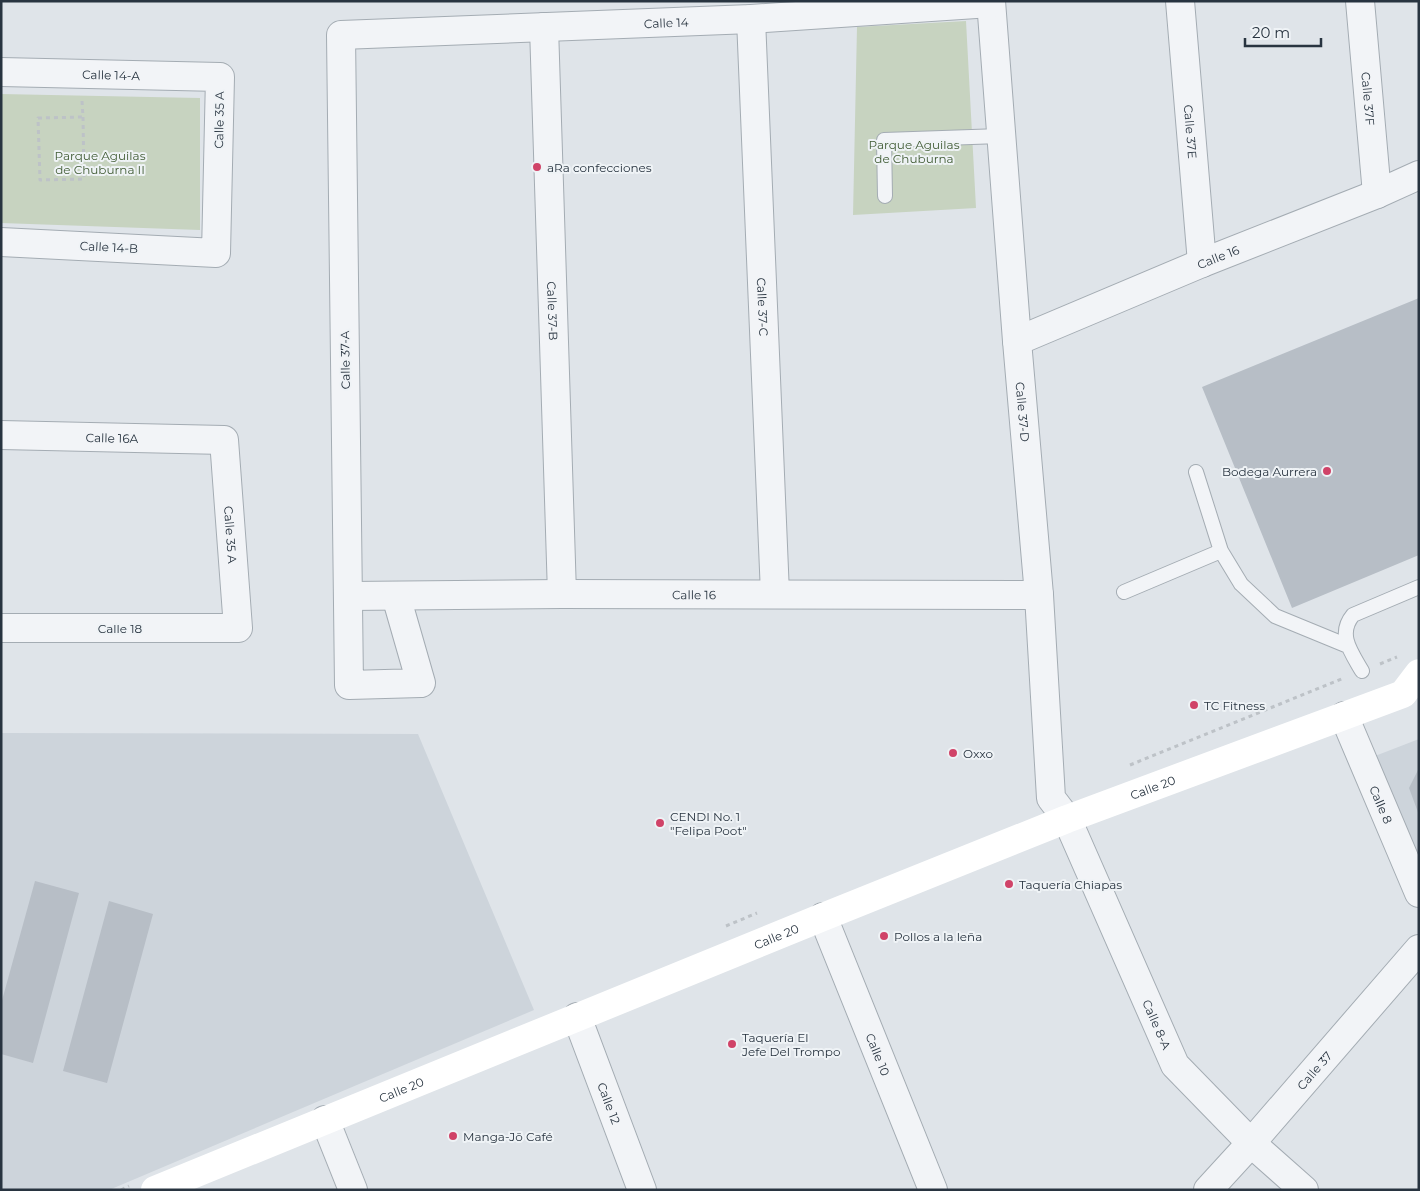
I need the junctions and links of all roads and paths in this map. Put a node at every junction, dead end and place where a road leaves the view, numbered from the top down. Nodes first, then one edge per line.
1 (1180, 1) edge
2 (1360, 1) edge
3 (991, 2) edge
4 (751, 19) junction
5 (544, 27) junction
6 (341, 35) joint
7 (1, 72) edge
8 (220, 78) joint
9 (82, 99) dead end
10 (83, 117) junction
11 (1001, 136) junction
12 (1419, 175) edge
13 (1377, 194) junction
14 (885, 196) dead end
15 (1, 242) edge
16 (216, 253) joint
17 (1202, 263) junction
18 (1017, 341) junction
19 (1, 435) edge
20 (224, 440) joint
21 (1196, 472) dead end
22 (1221, 551) junction
23 (1419, 587) edge
24 (1124, 592) dead end
25 (562, 594) junction
26 (775, 594) junction
27 (1039, 595) junction
28 (349, 596) junction
29 (396, 596) junction
30 (1, 628) edge
31 (238, 628) joint
32 (1348, 646) junction
33 (1362, 671) dead end
34 (1348, 676) dead end
35 (1413, 689) edge
36 (1344, 716) junction
37 (1124, 767) dead end
38 (1067, 819) junction
39 (1419, 893) edge
40 (823, 917) junction
41 (1419, 949) edge
42 (577, 1017) junction
43 (325, 1120) junction
44 (1251, 1143) junction
45 (155, 1190) edge
46 (354, 1190) edge
47 (642, 1190) edge
48 (933, 1190) edge
49 (1208, 1190) edge
50 (1304, 1190) edge

1 - 17 street, Calle 37E
2 - 13 street, Calle 37F
3 - 4 street, Calle 14
3 - 11 street, Calle 37-D
4 - 5 street, Calle 14
4 - 26 street, Calle 37-C
5 - 6 street, Calle 14
5 - 25 street, Calle 37-B
6 - 28 street, Calle 37-A
7 - 8 street, Calle 14-A
8 - 16 street, Calle 35 A
9 - 10 path
10 - 10 path
11 - 14 lane
11 - 18 street, Calle 37-D
12 - 13 street, Calle 16
13 - 17 street, Calle 16
15 - 16 street, Calle 14-B
17 - 18 street, Calle 16
18 - 27 street, Calle 37-D
19 - 20 street, Calle 16A
20 - 31 street, Calle 35 A
21 - 22 lane
22 - 24 lane
22 - 32 lane
23 - 32 lane
25 - 26 street, Calle 16
25 - 29 street, Calle 16
26 - 27 street, Calle 16
27 - 38 street, Calle 37-D
28 - 29 street, Calle 16
28 - 29 street, Calle 37-A
30 - 31 street, Calle 18
32 - 33 lane
34 - 37 path
35 - 36 street, Calle 20
36 - 38 street, Calle 20
36 - 39 street, Calle 8
38 - 40 street, Calle 20
38 - 44 street, Calle 8-A
40 - 42 street, Calle 20
40 - 48 street, Calle 10
41 - 44 street, Calle 37
42 - 43 street, Calle 20
42 - 47 street, Calle 12
43 - 45 street, Calle 20
43 - 46 street
44 - 49 street, Calle 37
44 - 50 street, Calle 8-A

